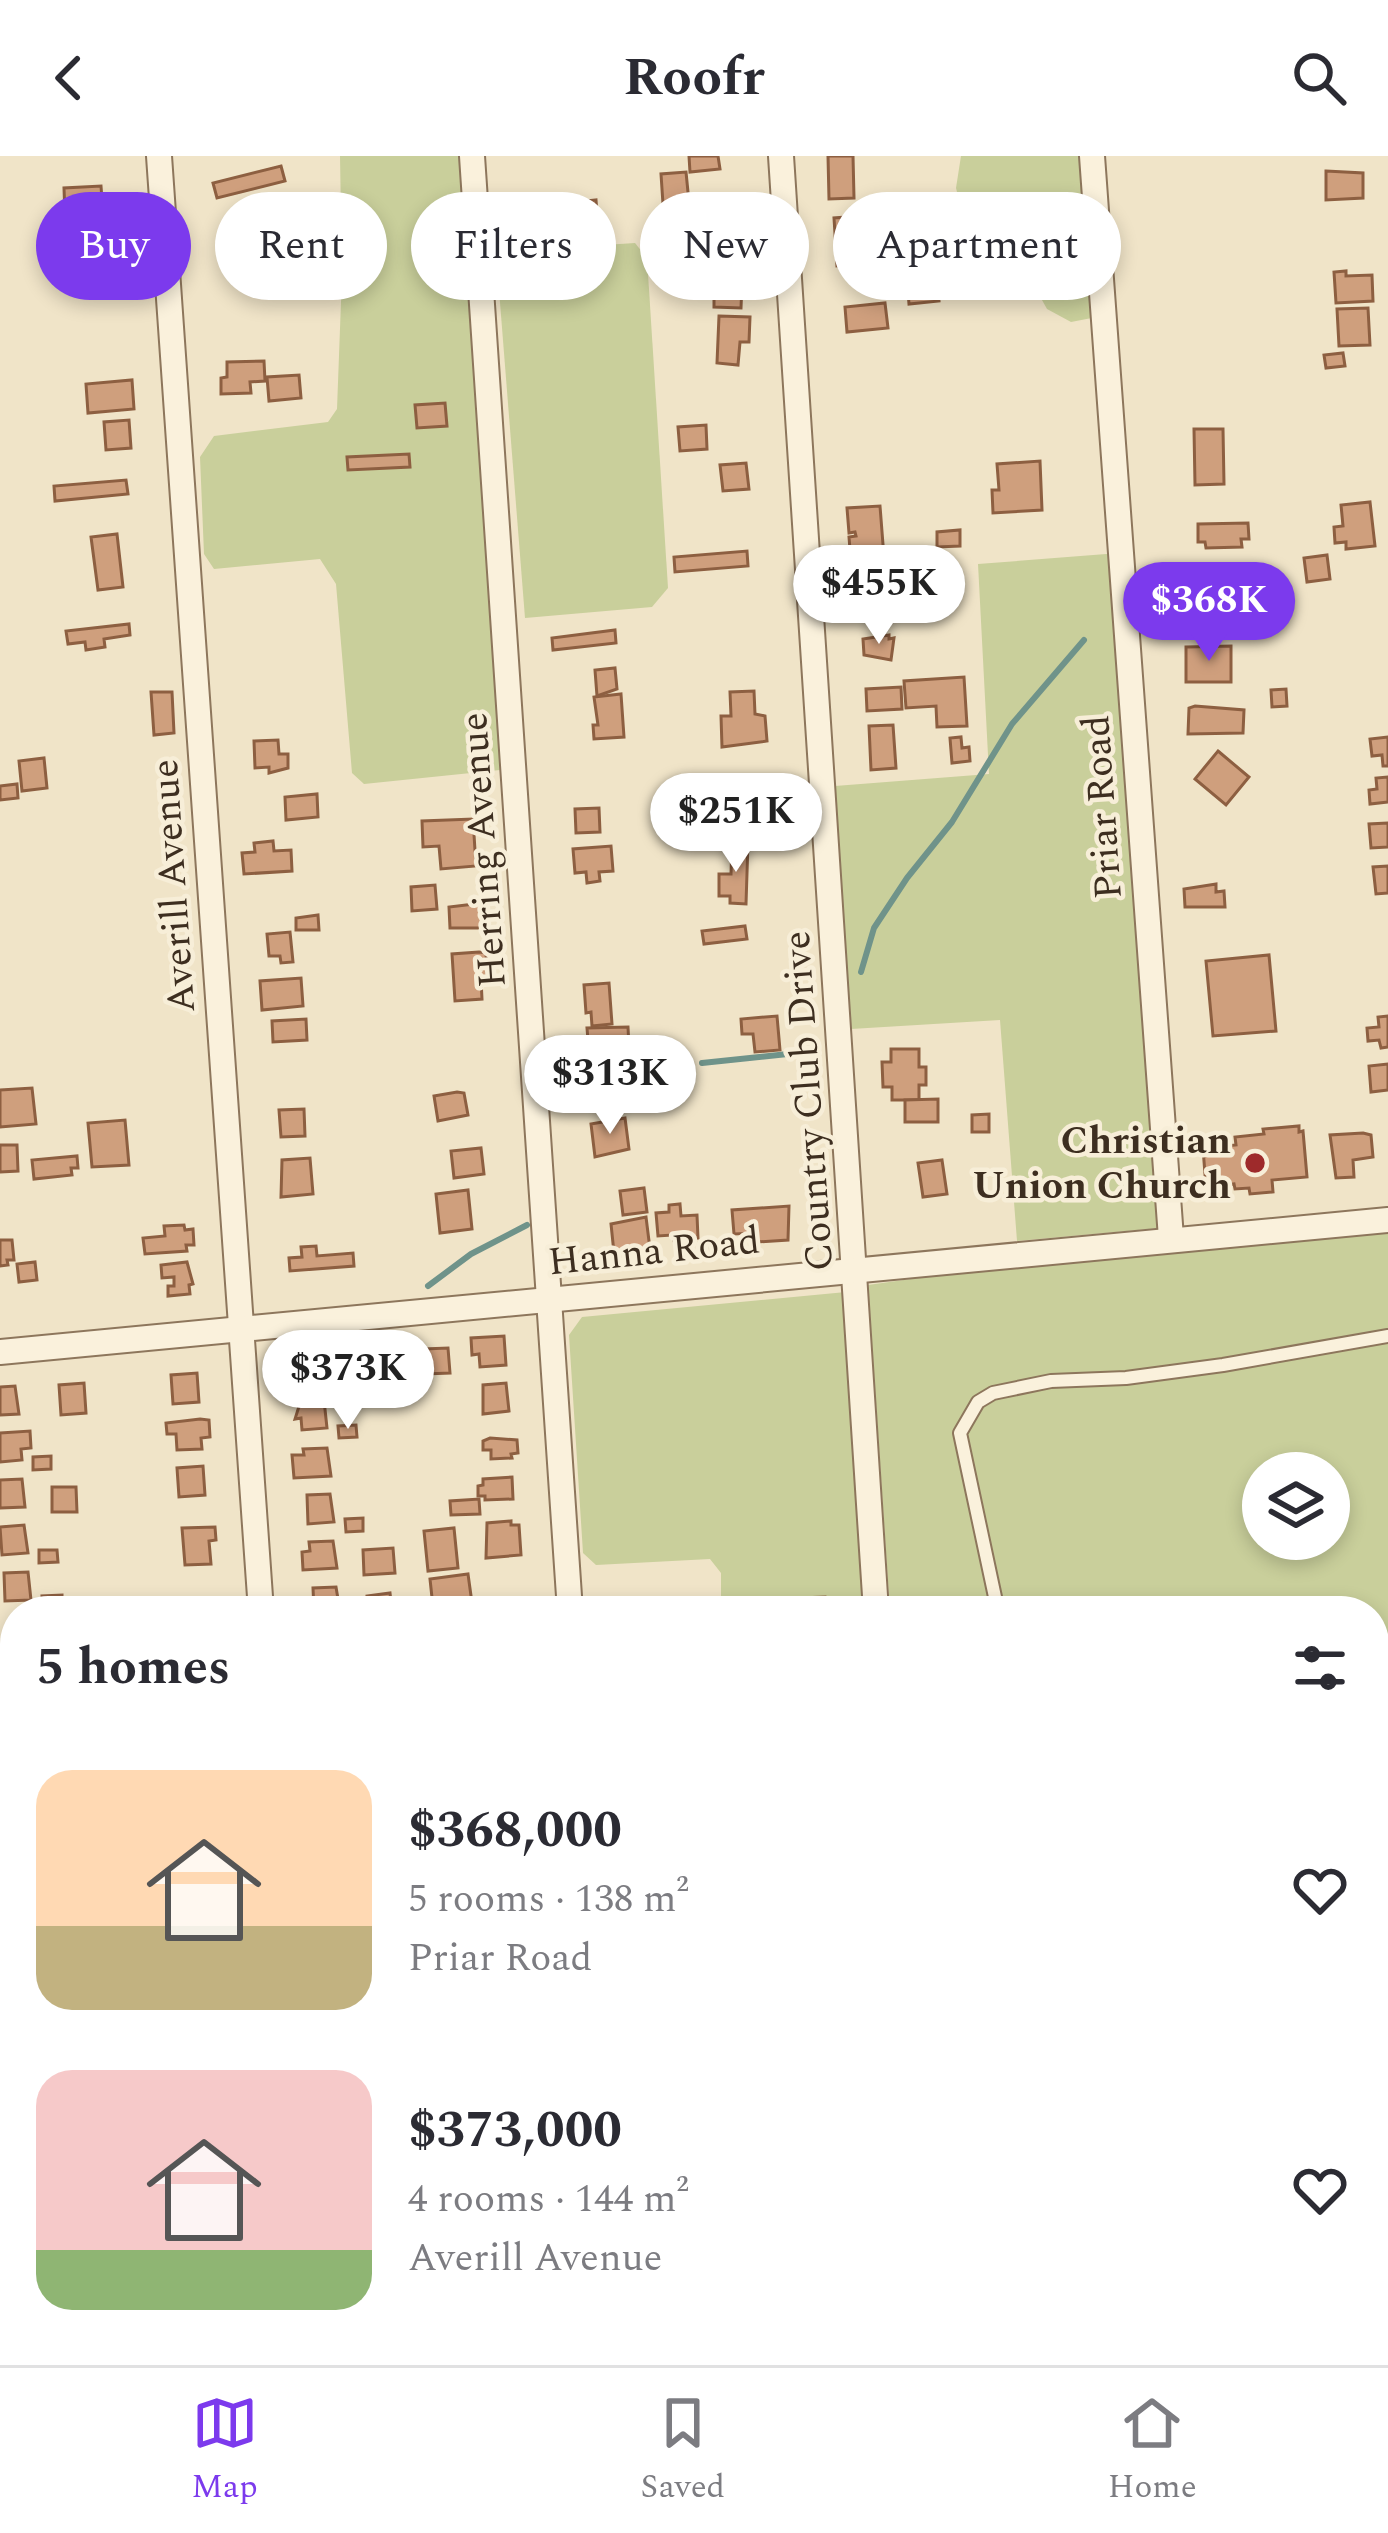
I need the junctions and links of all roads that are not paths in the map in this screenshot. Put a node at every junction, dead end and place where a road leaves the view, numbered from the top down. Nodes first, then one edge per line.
1 (159, 156) edge
2 (472, 156) edge
3 (781, 156) edge
4 (1092, 156) edge
5 (1388, 1220) edge
6 (1171, 1238) junction
7 (856, 1268) junction
8 (551, 1298) junction
9 (241, 1329) junction
10 (1388, 1336) edge
11 (0, 1352) edge
12 (260, 1596) edge
13 (569, 1596) edge
14 (876, 1596) edge
15 (995, 1596) edge

1 - 9 street, Averill Avenue
2 - 8 street, Herring Avenue
3 - 7 street, Country Club Drive
4 - 6 street, Priar Road
5 - 6 street, Hanna Road
6 - 7 street, Hanna Road
7 - 8 street, Hanna Road
7 - 14 street, Country Club Drive
8 - 9 street, Hanna Road
8 - 13 street, Herring Avenue
9 - 11 street, Hanna Road
9 - 12 street, Averill Avenue
10 - 15 lane

